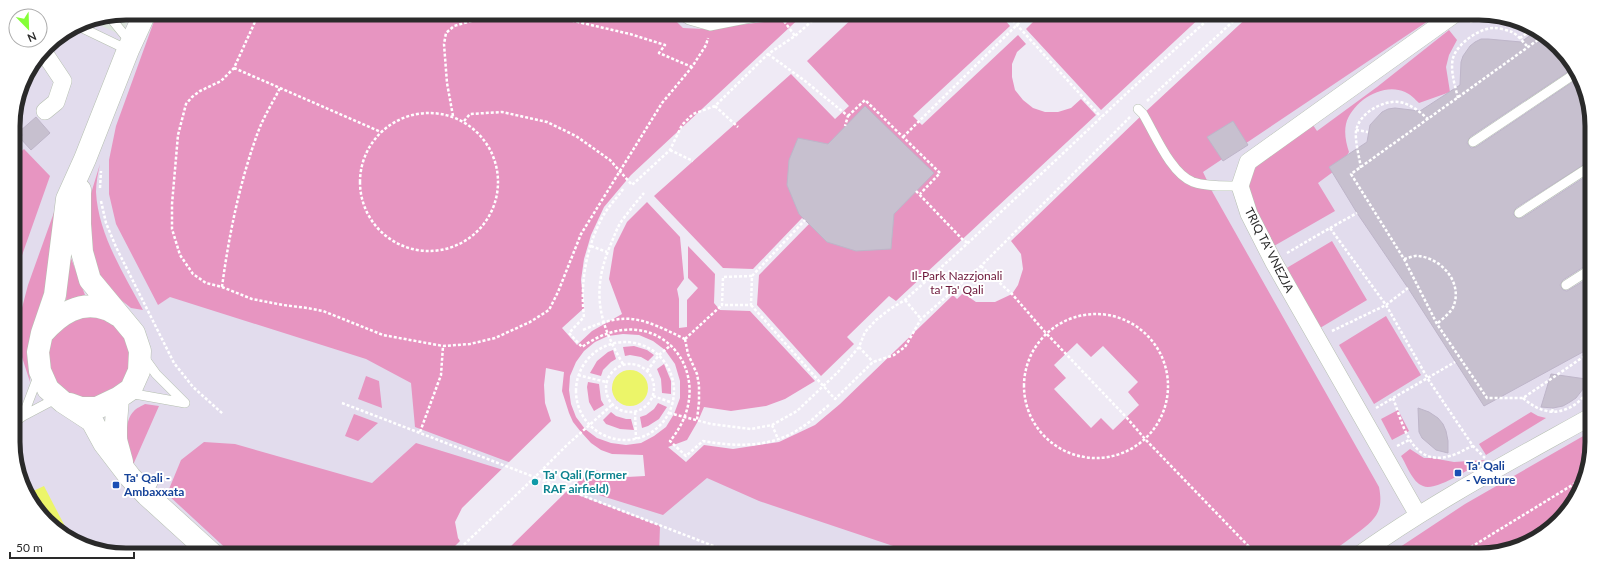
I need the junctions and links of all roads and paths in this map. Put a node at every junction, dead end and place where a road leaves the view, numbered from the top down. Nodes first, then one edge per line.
1 (142, 20) edge
2 (256, 20) edge
3 (475, 20) edge
4 (569, 20) edge
5 (689, 20) edge
6 (752, 20) edge
7 (783, 20) edge
8 (813, 20) edge
9 (1013, 20) edge
10 (1021, 20) edge
11 (1207, 20) edge
12 (1234, 20) edge
13 (1446, 20) edge
14 (112, 21) edge
15 (1017, 24) junction
16 (710, 26) junction
17 (85, 29) edge
18 (1523, 30) edge
19 (795, 36) junction
20 (1520, 38) junction
21 (1539, 39) edge
22 (130, 47) junction
23 (1528, 47) junction
24 (768, 54) junction
25 (46, 57) edge
26 (692, 67) junction
27 (234, 68) junction
28 (1572, 76) edge
29 (280, 88) junction
30 (1458, 98) junction
31 (715, 106) junction
32 (1138, 109) junction
33 (45, 111) dead end
34 (453, 116) junction
35 (848, 116) junction
36 (1101, 117) junction
37 (1428, 119) junction
38 (464, 121) junction
39 (845, 126) dead end
40 (738, 127) dead end
41 (1356, 130) junction
42 (381, 132) junction
43 (1368, 132) dead end
44 (903, 137) junction
45 (1473, 142) dead end
46 (670, 150) junction
47 (693, 161) dead end
48 (93, 165) junction
49 (1361, 168) junction
50 (1585, 170) edge
51 (619, 171) junction
52 (1240, 186) junction
53 (623, 189) dead end
54 (916, 191) dead end
55 (100, 193) dead end
56 (644, 193) dead end
57 (920, 194) junction
58 (101, 200) dead end
59 (1358, 213) dead end
60 (1519, 213) dead end
61 (805, 220) dead end
62 (1330, 228) junction
63 (968, 243) junction
64 (591, 246) junction
65 (1292, 250) dead end
66 (607, 252) junction
67 (1404, 259) junction
68 (981, 266) junction
69 (1585, 273) edge
70 (752, 276) junction
71 (1566, 285) dead end
72 (222, 287) junction
73 (1408, 288) dead end
74 (905, 300) junction
75 (722, 305) junction
76 (751, 305) junction
77 (1386, 305) junction
78 (122, 318) junction
79 (921, 319) junction
80 (604, 322) junction
81 (1437, 324) junction
82 (1340, 326) dead end
83 (583, 330) dead end
84 (1045, 332) junction
85 (42, 333) junction
86 (607, 333) junction
87 (685, 339) junction
88 (611, 343) junction
89 (671, 345) junction
90 (443, 346) junction
91 (859, 348) junction
92 (140, 351) junction
93 (659, 355) junction
94 (1585, 355) edge
95 (873, 362) junction
96 (1455, 362) dead end
97 (623, 364) junction
98 (40, 371) junction
99 (647, 371) junction
100 (578, 375) junction
101 (1428, 379) junction
102 (606, 382) junction
103 (824, 387) junction
104 (1585, 395) edge
105 (122, 396) junction
106 (653, 396) junction
107 (1394, 398) junction
108 (1523, 398) junction
109 (60, 399) junction
110 (342, 403) dead end
111 (673, 403) junction
112 (612, 405) junction
113 (829, 405) dead end
114 (1553, 408) dead end
115 (635, 412) junction
116 (1552, 412) junction
117 (669, 413) junction
118 (223, 414) dead end
119 (23, 416) junction
120 (1361, 416) junction
121 (685, 417) junction
122 (20, 418) edge
123 (697, 420) junction
124 (1585, 420) edge
125 (589, 424) junction
126 (772, 425) junction
127 (420, 432) junction
128 (636, 439) junction
129 (778, 439) junction
130 (1145, 439) junction
131 (1473, 446) junction
132 (123, 466) junction
133 (1496, 470) junction
134 (536, 477) junction
135 (1577, 482) edge
136 (1418, 515) junction
137 (207, 548) edge
138 (460, 548) edge
139 (719, 548) edge
140 (1250, 548) edge
141 (1369, 548) edge
142 (1469, 548) edge

1 - 22 main road
2 - 27 path
3 - 34 path
4 - 26 path
5 - 16 lane
6 - 16 lane
7 - 19 path
8 - 19 path
9 - 15 path
10 - 15 path
11 - 36 path
12 - 32 path
13 - 52 street
14 - 22 lane
15 - 36 path
15 - 44 path
16 - 26 path
17 - 22 lane
18 - 20 path
19 - 24 path
20 - 23 path
20 - 30 path
21 - 23 path
22 - 48 main road
23 - 30 path
24 - 31 path
24 - 35 path
25 - 33 street
26 - 51 path
27 - 29 path
27 - 72 path
28 - 45 lane
29 - 42 path
29 - 72 path
30 - 37 path
31 - 40 path
31 - 46 path
32 - 52 lane
32 - 68 path
34 - 38 path
34 - 42 path
35 - 39 path
35 - 44 path
36 - 63 path
37 - 41 path
37 - 49 path
38 - 42 path
38 - 51 path
41 - 43 path
41 - 49 path
44 - 57 path
46 - 47 path
46 - 51 path
48 - 55 path
48 - 78 main road
48 - 85 main road
49 - 67 path
50 - 60 lane
51 - 90 path
52 - 120 street, TRIQ TA' VNEZJA
53 - 64 path
54 - 57 path
56 - 66 path
57 - 63 path
58 - 118 path
59 - 62 path
61 - 70 path
62 - 65 path
62 - 77 path
63 - 74 path
64 - 66 path
64 - 86 path
66 - 80 path
67 - 81 path
67 - 81 path
68 - 79 path
68 - 84 path
69 - 71 lane
70 - 75 path
70 - 76 path
72 - 90 path
73 - 77 path
74 - 79 path
74 - 91 path
75 - 76 path
75 - 87 path
76 - 103 path
77 - 82 path
77 - 101 path
78 - 85 main road
78 - 92 main road
79 - 95 path
80 - 83 path
80 - 86 path
80 - 87 path
81 - 108 path
84 - 130 path
84 - 130 path
84 - 130 path
85 - 98 main road
86 - 88 path
86 - 89 path
87 - 123 path
88 - 93 path
88 - 97 path
88 - 100 path
89 - 93 path
89 - 121 path
90 - 127 path
91 - 95 path
91 - 103 path
92 - 105 main road
92 - 105 lane
93 - 99 path
93 - 111 path
94 - 108 path
95 - 103 path
96 - 101 path
97 - 99 path
97 - 102 path
98 - 109 main road
98 - 119 lane
99 - 106 path
100 - 102 path
100 - 125 path
101 - 107 path
101 - 131 path
102 - 112 path
103 - 126 path
104 - 116 path
105 - 109 main road
105 - 132 main road
106 - 111 path
106 - 115 path
107 - 120 path
107 - 131 path
108 - 116 path
109 - 119 lane
109 - 132 main road
110 - 127 path
111 - 117 path
112 - 115 path
112 - 125 path
113 - 129 path
114 - 116 path
115 - 128 path
117 - 121 path
117 - 128 path
119 - 122 lane
120 - 136 street, TRIQ TA' VNEZJA
121 - 123 path
121 - 129 path
123 - 126 path
124 - 133 street
125 - 128 path
125 - 134 path
126 - 129 path
127 - 134 path
130 - 140 path
131 - 133 path
132 - 137 main road
133 - 136 street
134 - 138 path
134 - 139 path
135 - 142 path
136 - 141 street

